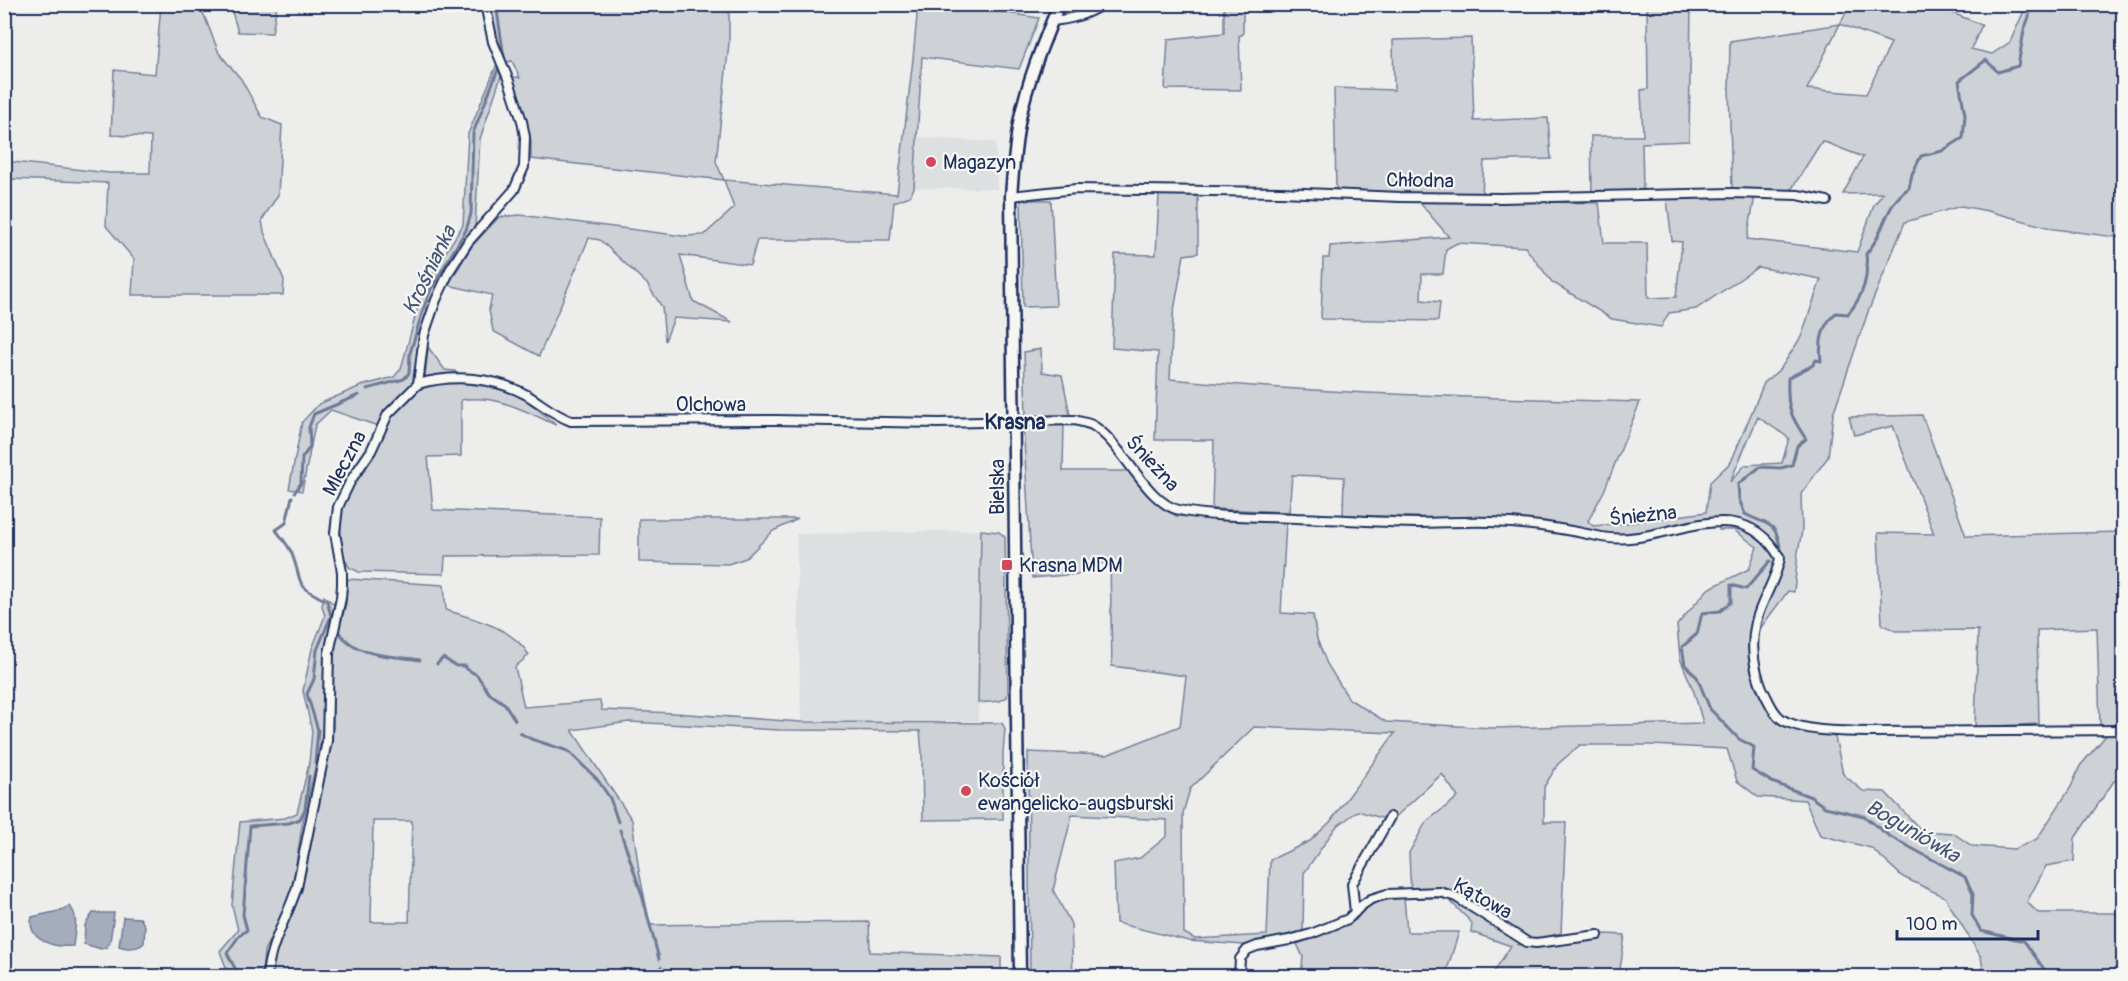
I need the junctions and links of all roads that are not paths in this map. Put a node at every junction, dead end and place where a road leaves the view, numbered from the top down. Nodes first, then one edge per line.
1 (485, 4) edge
2 (1059, 4) edge
3 (1103, 4) edge
4 (1052, 21) junction
5 (1011, 196) junction
6 (1827, 201) dead end
7 (418, 384) junction
8 (1015, 420) junction
9 (2124, 730) edge
10 (1390, 817) dead end
11 (1354, 912) junction
12 (1598, 935) dead end
13 (267, 976) edge
14 (1020, 976) edge
15 (1239, 976) edge

1 - 7 street
2 - 4 street, Bielska
3 - 4 street
4 - 5 street, Bielska
5 - 6 street, Chłodna
5 - 8 street, Bielska
7 - 8 street, Olchowa
7 - 13 street, Mleczna
8 - 9 street, Śnieżna
8 - 14 street, Bielska
10 - 11 street
11 - 12 street, Kątowa
11 - 15 street, Kątowa

